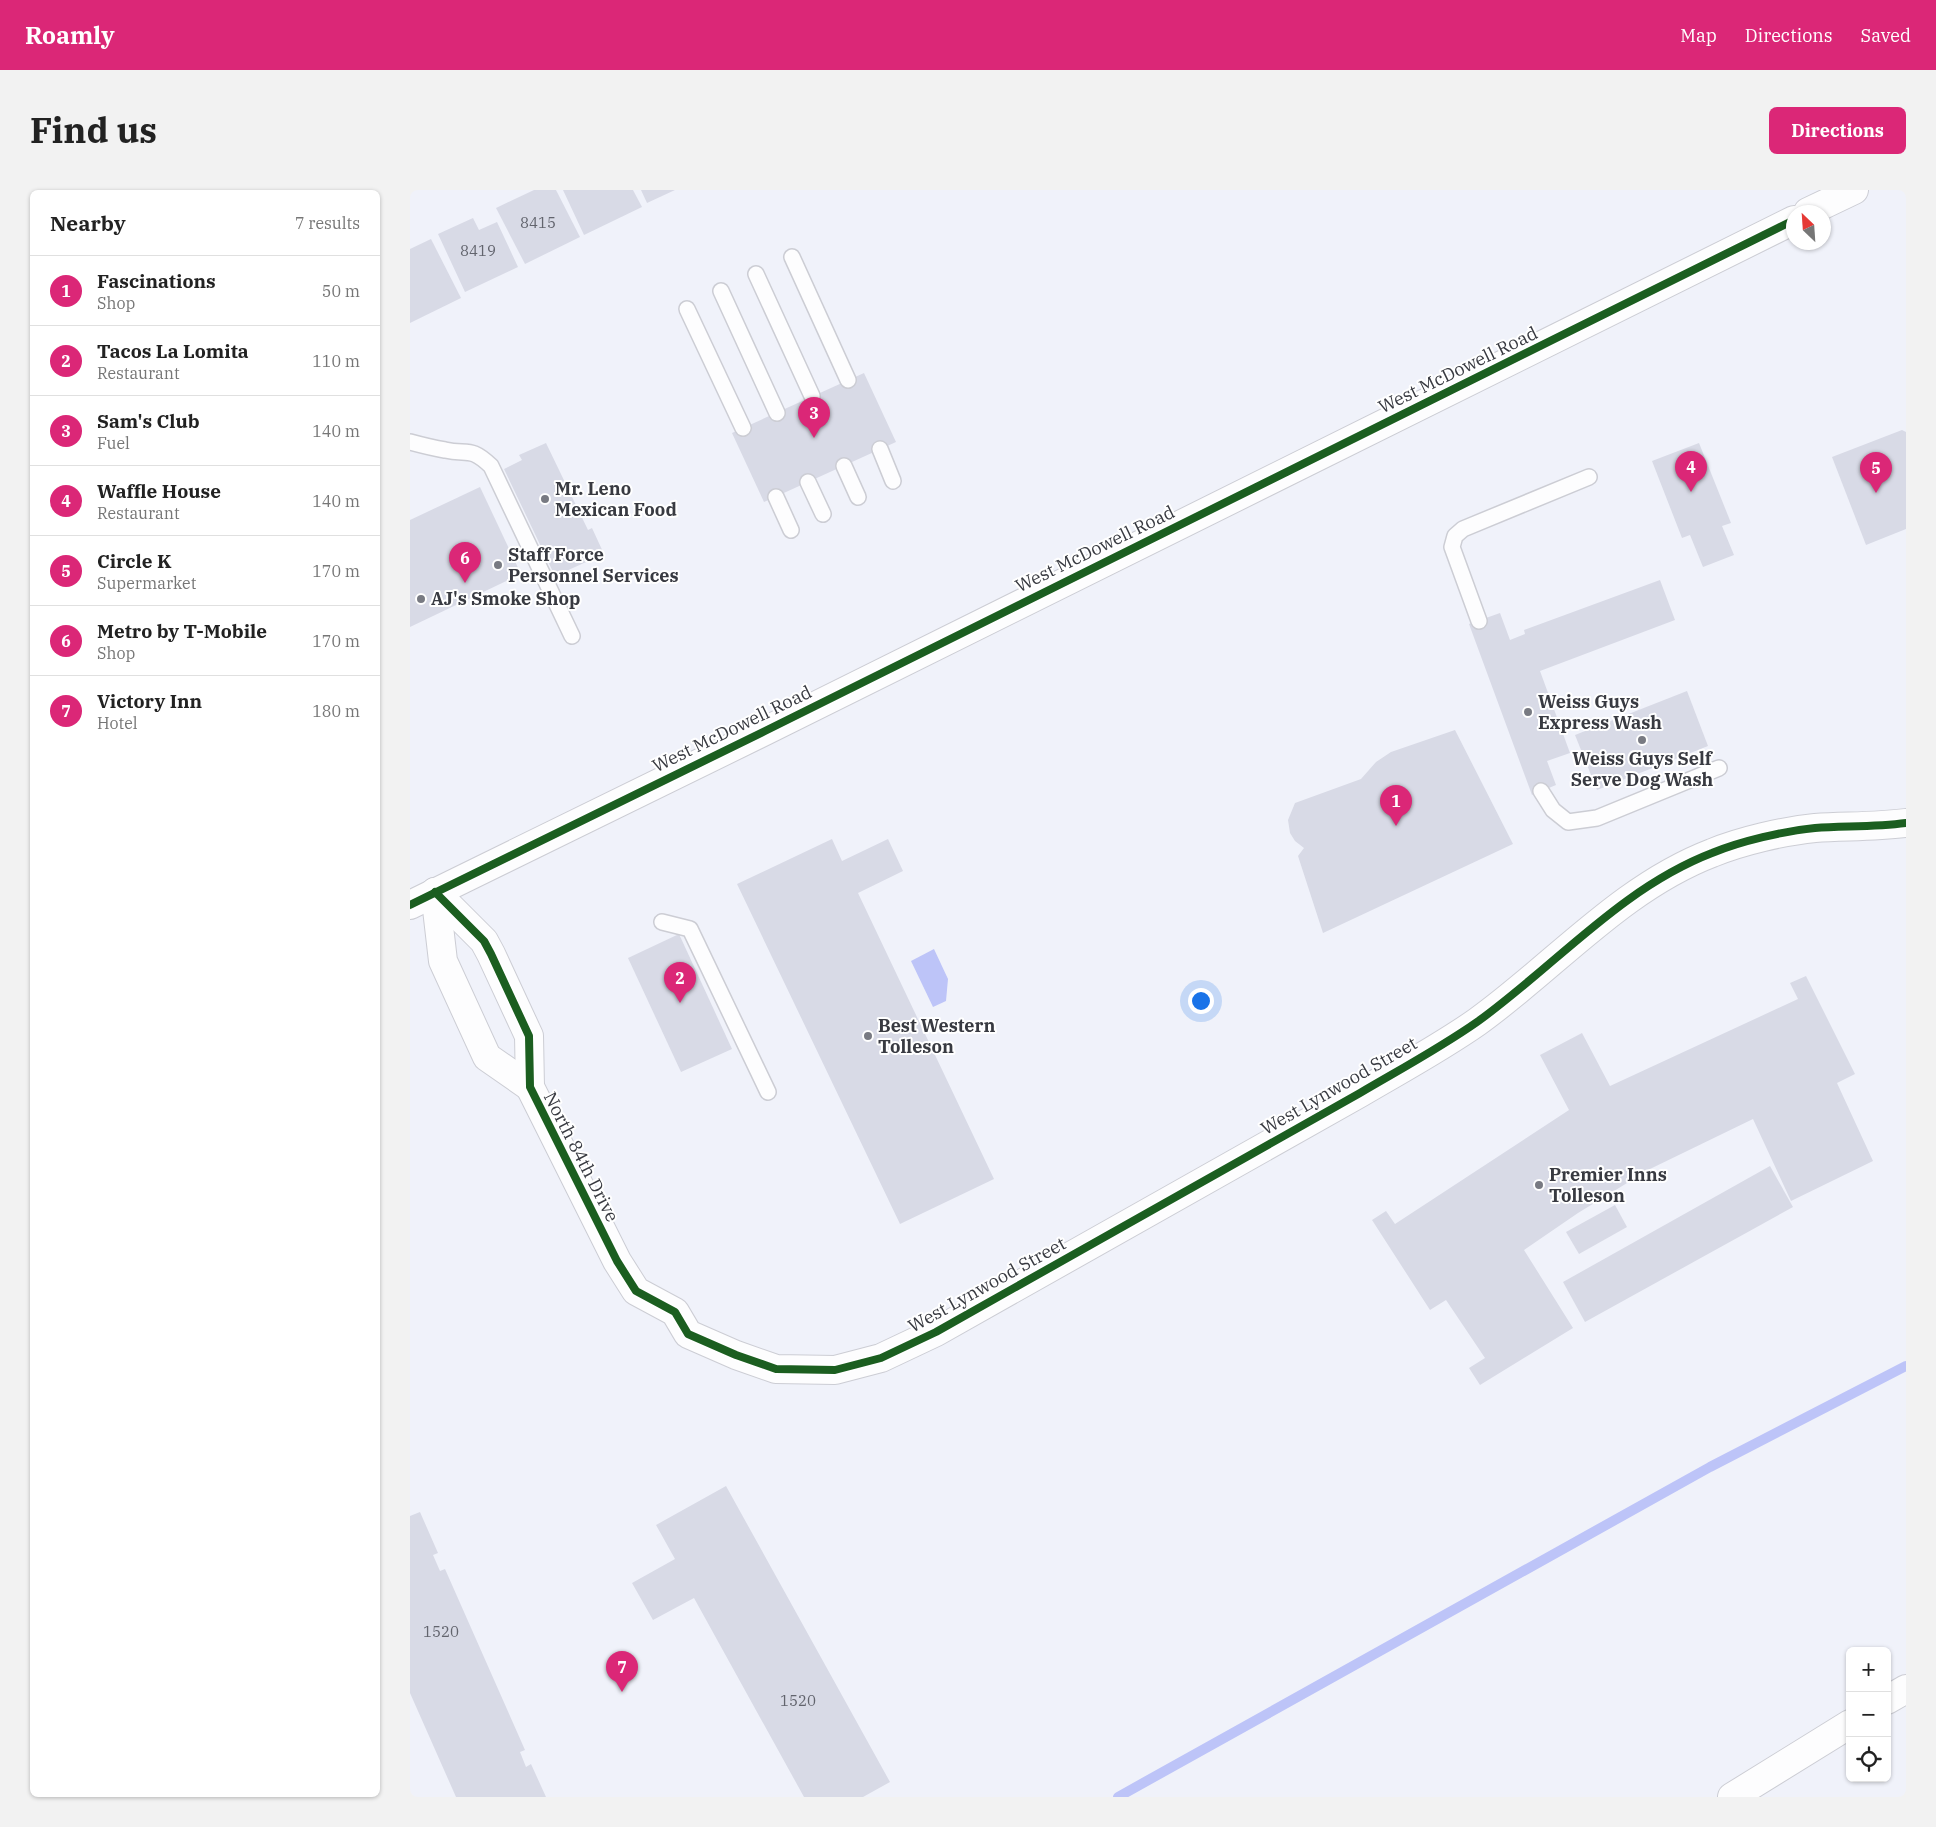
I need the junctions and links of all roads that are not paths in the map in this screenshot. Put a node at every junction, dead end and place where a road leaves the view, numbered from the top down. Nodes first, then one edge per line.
1 (1854, 190) edge
2 (1823, 205) edge
3 (1786, 224) edge
4 (792, 257) dead end
5 (756, 274) dead end
6 (721, 291) dead end
7 (687, 309) dead end
8 (848, 380) dead end
9 (812, 396) dead end
10 (777, 413) dead end
11 (744, 428) dead end
12 (410, 442) edge
13 (880, 450) dead end
14 (844, 466) dead end
15 (1589, 476) dead end
16 (893, 481) dead end
17 (808, 482) dead end
18 (776, 497) dead end
19 (858, 497) dead end
20 (823, 514) dead end
21 (791, 530) dead end
22 (1479, 621) dead end
23 (572, 636) dead end
24 (1719, 768) dead end
25 (1541, 791) dead end
26 (1906, 823) edge
27 (435, 892) junction
28 (410, 905) edge
29 (662, 922) dead end
30 (530, 1087) junction
31 (768, 1092) dead end
32 (776, 1369) joint
33 (1906, 1689) edge
34 (1891, 1698) edge
35 (1846, 1726) edge
36 (1732, 1797) edge

1 - 2 main road
3 - 27 main road, West McDowell Road
4 - 8 lane
5 - 9 lane
6 - 10 lane
7 - 11 lane
12 - 23 lane
13 - 16 lane
14 - 19 lane
15 - 22 lane
17 - 20 lane
18 - 21 lane
24 - 25 lane
26 - 32 main road, West Lynwood Street
27 - 28 main road, West McDowell Road
27 - 30 main road, North 84th Drive
27 - 30 main road, North 84th Drive
29 - 31 lane
30 - 32 main road, North 84th Drive
33 - 34 main road
35 - 36 main road

